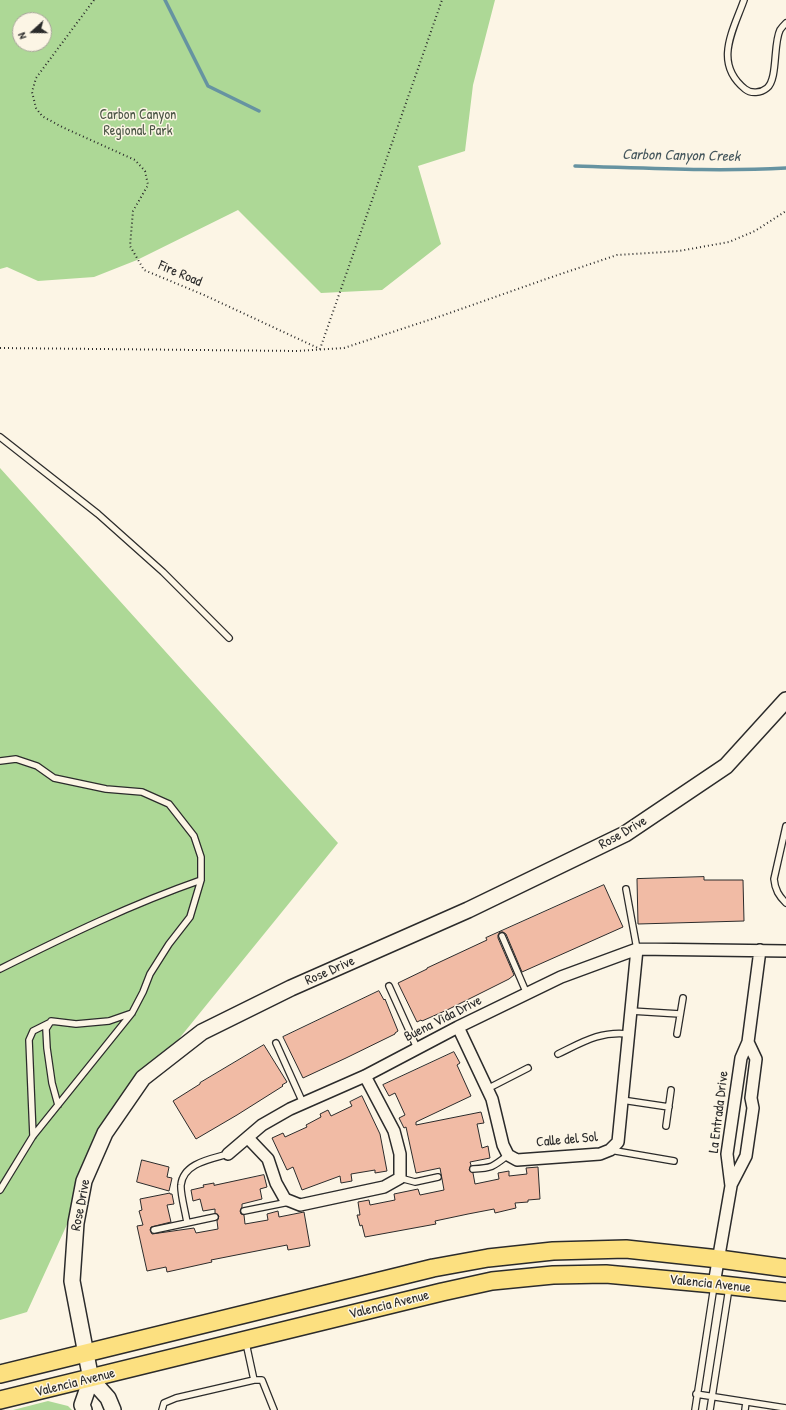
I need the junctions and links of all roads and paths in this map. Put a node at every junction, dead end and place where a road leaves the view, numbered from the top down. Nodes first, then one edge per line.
1 (94, 0) edge
2 (442, 0) edge
3 (744, 0) edge
4 (786, 23) edge
5 (786, 211) edge
6 (0, 348) edge
7 (320, 349) junction
8 (0, 437) edge
9 (229, 638) dead end
10 (786, 700) edge
11 (0, 761) edge
12 (786, 826) edge
13 (201, 880) junction
14 (626, 889) dead end
15 (786, 903) edge
16 (502, 936) dead end
17 (637, 950) junction
18 (760, 950) junction
19 (786, 951) edge
20 (0, 969) edge
21 (389, 986) dead end
22 (527, 994) junction
23 (683, 998) dead end
24 (631, 1011) junction
25 (132, 1013) junction
26 (680, 1014) junction
27 (51, 1021) junction
28 (458, 1027) junction
29 (628, 1034) junction
30 (677, 1034) dead end
31 (748, 1042) junction
32 (276, 1043) dead end
33 (418, 1048) junction
34 (558, 1054) dead end
35 (528, 1068) dead end
36 (365, 1076) junction
37 (488, 1089) junction
38 (671, 1090) dead end
39 (622, 1100) junction
40 (303, 1103) junction
41 (58, 1105) junction
42 (669, 1107) junction
43 (666, 1126) dead end
44 (33, 1136) junction
45 (248, 1138) junction
46 (610, 1150) junction
47 (228, 1154) joint
48 (508, 1155) junction
49 (674, 1161) dead end
50 (473, 1169) dead end
51 (438, 1177) dead end
52 (400, 1178) junction
53 (731, 1186) junction
54 (0, 1190) edge
55 (292, 1202) junction
56 (244, 1211) dead end
57 (215, 1217) dead end
58 (187, 1223) junction
59 (154, 1230) dead end
60 (719, 1259) junction
61 (786, 1268) edge
62 (722, 1285) junction
63 (786, 1292) edge
64 (246, 1340) junction
65 (86, 1354) junction
66 (0, 1374) edge
67 (91, 1379) junction
68 (254, 1380) junction
69 (696, 1394) junction
70 (712, 1396) junction
71 (0, 1400) edge
72 (746, 1402) junction
73 (786, 1408) edge
74 (84, 1410) edge
75 (113, 1410) edge
76 (162, 1410) edge
77 (274, 1410) edge
78 (695, 1410) edge
79 (710, 1410) edge
80 (745, 1410) edge

1 - 7 path, Fire Road
2 - 7 path
3 - 4 lane
5 - 7 path
6 - 7 path
8 - 9 lane
10 - 65 street, Rose Drive
11 - 13 lane
12 - 15 lane
13 - 20 lane
13 - 25 lane
14 - 17 lane
16 - 22 lane
17 - 18 street, Buena Vida Drive
17 - 22 street, Buena Vida Drive
17 - 24 street, Calle del Sol
18 - 19 street, Buena Vida Drive
18 - 31 street, La Entrada Drive
21 - 33 lane
22 - 28 street, Buena Vida Drive
23 - 26 lane
24 - 26 lane
24 - 29 street, Calle del Sol
25 - 27 lane
25 - 41 lane
26 - 30 lane
27 - 41 lane
27 - 44 lane
28 - 33 street, Buena Vida Drive
28 - 37 street
29 - 34 lane
29 - 39 street, Calle del Sol
31 - 53 street, La Entrada Drive
31 - 53 street, La Entrada Drive
32 - 40 lane
33 - 36 street, Buena Vida Drive
35 - 37 lane
36 - 40 street, Buena Vida Drive
36 - 52 street
37 - 48 street
38 - 42 lane
39 - 42 lane
39 - 46 street, Calle del Sol
40 - 45 street, Buena Vida Drive
41 - 44 lane
42 - 43 lane
44 - 54 lane
45 - 47 street, Buena Vida Drive
45 - 55 street
46 - 48 street, Calle del Sol
46 - 49 lane
47 - 58 lane, Buena Vida Drive
48 - 50 lane
51 - 52 lane
52 - 55 street
53 - 60 street, La Entrada Drive
55 - 56 lane
57 - 58 lane
58 - 59 lane
60 - 61 main road, Valencia Avenue
60 - 62 street, La Entrada Drive
60 - 65 main road, Valencia Avenue
62 - 63 main road, Valencia Avenue
62 - 64 main road, Valencia Avenue
62 - 69 lane
62 - 70 lane
64 - 67 main road, Valencia Avenue
64 - 68 lane
65 - 66 main road, Valencia Avenue
65 - 67 street, Rose Drive
67 - 71 main road, Valencia Avenue
67 - 74 street
67 - 75 street
68 - 76 lane
68 - 77 lane
69 - 70 lane
69 - 78 lane
70 - 72 lane
70 - 79 lane
72 - 73 lane
72 - 80 lane

